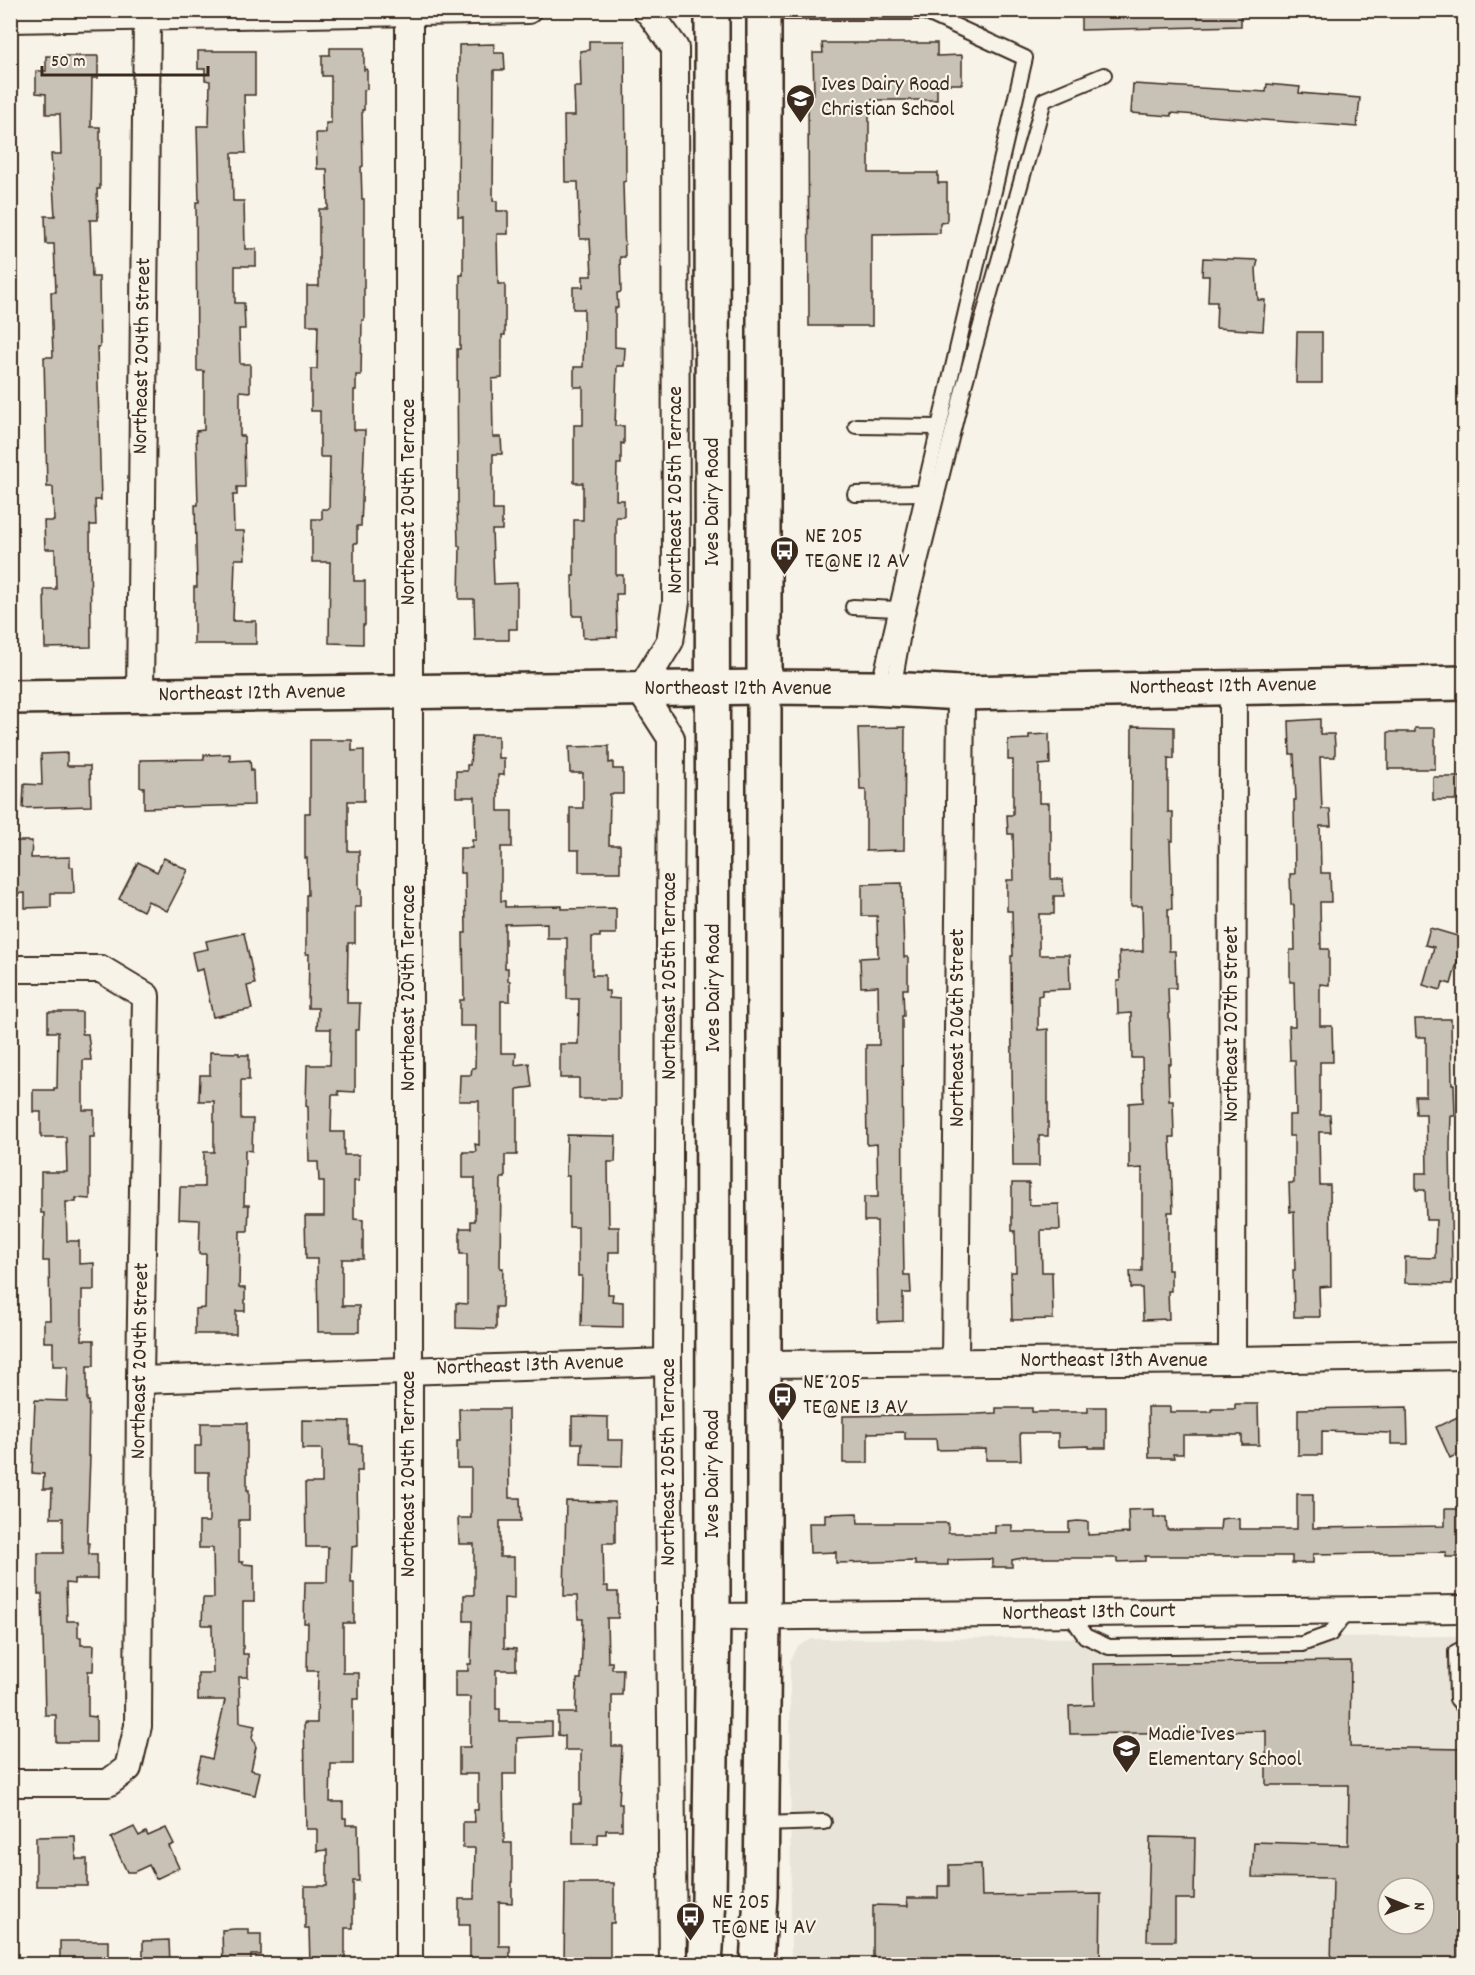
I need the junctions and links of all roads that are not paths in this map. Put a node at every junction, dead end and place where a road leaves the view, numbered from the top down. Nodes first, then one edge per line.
1 (528, 10) edge
2 (712, 10) edge
3 (764, 11) edge
4 (409, 12) junction
5 (648, 12) edge
6 (147, 17) junction
7 (10, 19) edge
8 (1104, 75) dead end
9 (856, 426) dead end
10 (939, 427) junction
11 (855, 494) dead end
12 (924, 494) junction
13 (853, 607) dead end
14 (897, 609) junction
15 (1464, 683) edge
16 (765, 687) junction
17 (1233, 687) junction
18 (713, 688) junction
19 (886, 689) junction
20 (640, 690) junction
21 (409, 692) junction
22 (961, 693) junction
23 (140, 695) junction
24 (10, 697) edge
25 (10, 969) edge
26 (1464, 1356) edge
27 (1232, 1360) junction
28 (668, 1362) junction
29 (956, 1362) junction
30 (763, 1364) junction
31 (409, 1370) junction
32 (140, 1380) junction
33 (1464, 1609) edge
34 (1348, 1610) junction
35 (1070, 1613) junction
36 (764, 1616) junction
37 (713, 1617) junction
38 (1464, 1648) edge
39 (1464, 1707) edge
40 (10, 1783) edge
41 (824, 1822) dead end
42 (762, 1824) junction
43 (409, 1965) edge
44 (673, 1965) edge
45 (705, 1965) edge
46 (758, 1965) edge

1 - 4 street
2 - 18 main road, Ives Dairy Road
3 - 10 lane
3 - 16 main road
4 - 6 street
4 - 21 street, Northeast 204th Terrace
5 - 20 street, Northeast 205th Terrace
6 - 7 street
6 - 23 street, Northeast 204th Street
8 - 19 lane
9 - 10 lane
10 - 12 lane
11 - 12 lane
12 - 14 lane
13 - 14 lane
14 - 19 lane
15 - 17 main road, Northeast 12th Avenue
16 - 18 main road, Northeast 12th Avenue
16 - 19 main road, Northeast 12th Avenue
16 - 30 main road
17 - 22 main road, Northeast 12th Avenue
17 - 27 street, Northeast 207th Street
18 - 20 main road, Northeast 12th Avenue
18 - 37 main road, Ives Dairy Road
19 - 22 main road, Northeast 12th Avenue
20 - 21 main road, Northeast 12th Avenue
20 - 28 street, Northeast 205th Terrace
21 - 23 main road, Northeast 12th Avenue
21 - 31 street, Northeast 204th Terrace
22 - 29 street, Northeast 206th Street
23 - 24 main road, Northeast 12th Avenue
25 - 32 street, Northeast 204th Street
26 - 27 street, Northeast 13th Avenue
27 - 29 street, Northeast 13th Avenue
28 - 31 street, Northeast 13th Avenue
28 - 44 street, Northeast 205th Terrace
29 - 30 street, Northeast 13th Avenue
30 - 36 main road
31 - 32 street, Northeast 13th Avenue
31 - 43 street, Northeast 204th Terrace
32 - 40 street, Northeast 204th Street
33 - 34 street, Northeast 13th Court
34 - 35 street, Northeast 13th Court
34 - 35 lane
35 - 36 street, Northeast 13th Court
36 - 37 street, Northeast 13th Court
36 - 42 main road
37 - 45 main road, Ives Dairy Road
38 - 39 lane
41 - 42 lane
42 - 46 main road

